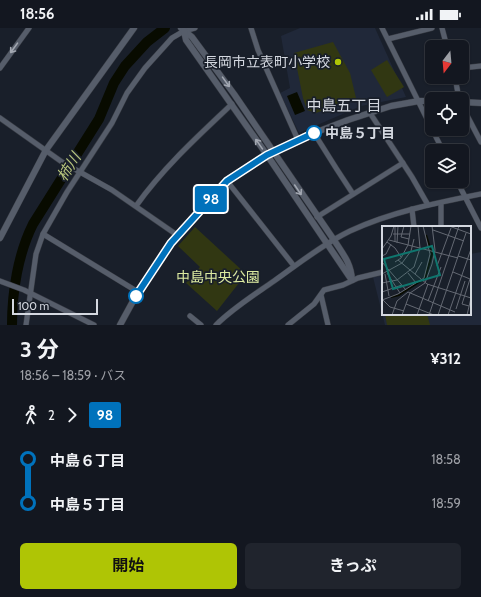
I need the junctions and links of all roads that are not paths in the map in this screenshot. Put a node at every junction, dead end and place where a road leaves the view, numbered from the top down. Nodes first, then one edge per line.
1 (29, 28) edge
2 (134, 28) edge
3 (195, 28) edge
4 (251, 28) edge
5 (382, 28) edge
6 (432, 28) edge
7 (442, 28) edge
8 (182, 29) edge
9 (388, 40) junction
10 (445, 40) edge
11 (481, 66) edge
12 (469, 67) edge
13 (0, 68) edge
14 (418, 101) junction
15 (425, 101) edge
16 (469, 102) edge
17 (481, 103) edge
18 (232, 104) junction
19 (370, 112) junction
20 (425, 115) edge
21 (2, 119) edge
22 (469, 119) edge
23 (0, 126) edge
24 (314, 133) junction
25 (298, 140) junction
26 (481, 142) edge
27 (46, 150) junction
28 (270, 154) junction
29 (403, 163) junction
30 (79, 171) junction
31 (227, 181) junction
32 (460, 188) edge
33 (353, 194) junction
34 (481, 194) edge
35 (465, 197) junction
36 (441, 203) junction
37 (428, 205) junction
38 (136, 206) junction
39 (412, 209) junction
40 (317, 217) junction
41 (479, 219) edge
42 (414, 226) edge
43 (441, 226) edge
44 (481, 228) edge
45 (43, 234) junction
46 (177, 235) junction
47 (0, 238) edge
48 (334, 240) junction
49 (327, 244) junction
50 (294, 266) junction
51 (382, 272) edge
52 (352, 280) junction
53 (3, 282) edge
54 (138, 292) junction
55 (30, 294) junction
56 (321, 295) junction
57 (190, 316) dead end
58 (26, 325) edge
59 (94, 325) edge
60 (120, 325) edge
61 (201, 325) edge
62 (216, 325) edge
63 (288, 325) edge
64 (328, 325) edge

1 -> 13 street
2 - 27 street
3 - 8 street
4 - 25 street
5 - 9 street
6 - 9 street
7 - 10 street
8 - 18 street
8 -> 28 street
8 - 30 street
9 - 14 street
11 - 12 street
14 - 15 street
14 - 19 street
14 - 20 street
16 - 17 street
28 -> 18 street
18 - 38 street
19 - 24 street
19 - 29 street
21 - 23 street
21 - 27 street
22 - 26 street
24 - 25 street
24 - 33 street
25 - 28 street
27 - 30 street
27 - 47 street
28 - 31 street
28 -> 40 street
28 - 49 street
29 - 33 street
29 - 37 street
30 - 38 street
30 - 45 street
31 - 46 street
31 - 50 street
32 - 35 street
33 - 40 street
34 - 35 street
35 - 36 street
35 - 41 street
36 - 37 street
36 - 43 street
37 - 39 street
38 - 46 street
39 - 42 street
39 - 48 street
40 - 48 street
41 - 44 street
45 - 54 street
45 - 55 street
46 - 54 street
48 - 49 street
48 - 52 street
49 - 50 street
49 - 52 street
50 - 62 street
51 - 52 street
52 - 56 street
53 - 55 street
54 - 60 street
55 - 58 street
55 - 59 street
56 - 63 street
56 - 64 street
57 - 61 street

